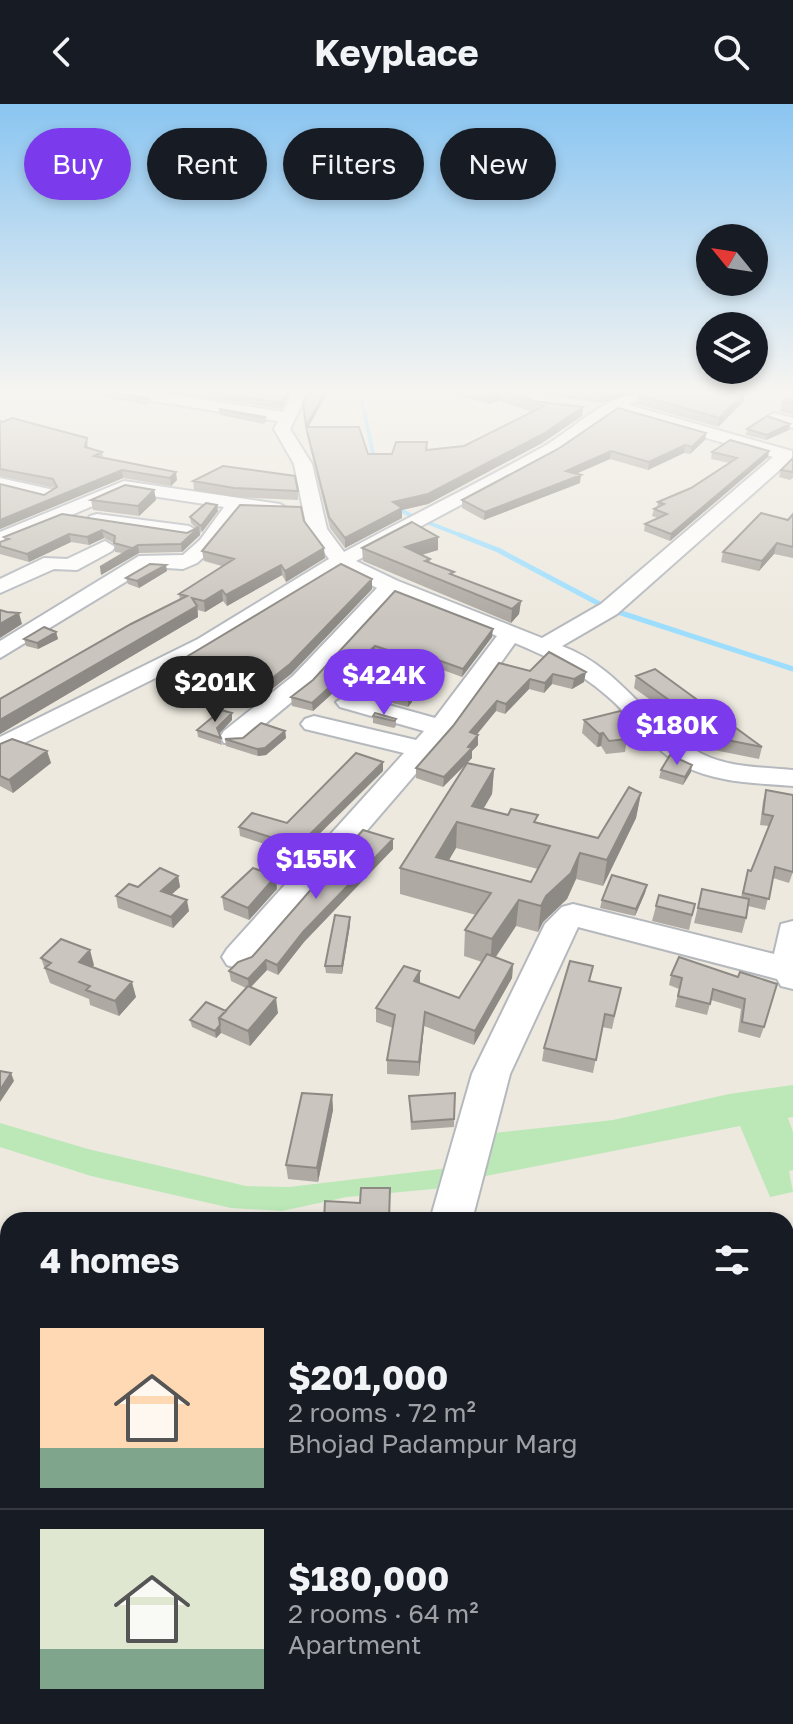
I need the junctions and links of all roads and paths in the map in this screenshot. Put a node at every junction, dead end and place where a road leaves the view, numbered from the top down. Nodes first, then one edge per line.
1 (303, 467) edge
2 (519, 467) edge
3 (777, 467) edge
4 (0, 483) edge
5 (47, 494) edge
6 (235, 506) junction
7 (311, 509) junction
8 (59, 513) junction
9 (189, 532) edge
10 (0, 539) edge
11 (105, 547) dead end
12 (340, 561) junction
13 (390, 586) junction
14 (0, 587) edge
15 (510, 634) junction
16 (546, 645) junction
17 (0, 651) edge
18 (349, 702) dead end
19 (314, 724) dead end
20 (441, 728) junction
21 (233, 737) edge
22 (0, 747) edge
23 (421, 749) junction
24 (793, 778) edge
25 (793, 932) edge
26 (239, 957) dead end
27 (791, 974) edge
28 (453, 1212) edge

1 - 7 street
2 - 12 street
3 - 16 street
4 - 5 street
6 - 7 street
6 - 8 street
6 - 17 street
7 - 12 street
8 - 9 street
8 - 10 street
11 - 14 street
12 - 13 street
12 - 22 street
13 - 15 street
13 - 21 street
15 - 16 street
15 - 20 street
16 - 24 street
18 - 20 street
19 - 23 street
20 - 23 street
23 - 26 street
25 - 27 street
27 - 28 street

